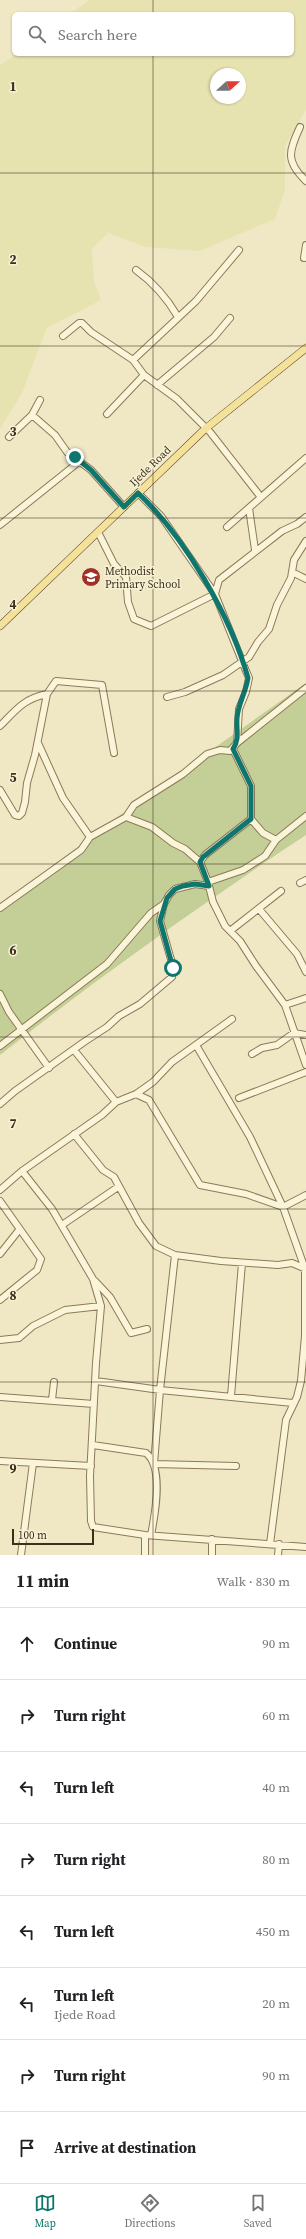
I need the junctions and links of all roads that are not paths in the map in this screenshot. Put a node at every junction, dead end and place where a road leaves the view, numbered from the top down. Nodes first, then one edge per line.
1 (300, 127) dead end
2 (306, 181) edge
3 (306, 245) edge
4 (239, 250) dead end
5 (304, 258) dead end
6 (136, 270) dead end
7 (178, 317) junction
8 (230, 318) dead end
9 (63, 336) dead end
10 (306, 348) edge
11 (133, 360) junction
12 (144, 375) junction
13 (157, 385) junction
14 (40, 400) dead end
15 (107, 414) dead end
16 (32, 415) junction
17 (205, 429) junction
18 (9, 437) dead end
19 (306, 458) edge
20 (80, 461) junction
21 (138, 493) junction
22 (260, 496) junction
23 (124, 507) junction
24 (249, 508) junction
25 (306, 517) edge
26 (0, 525) edge
27 (227, 527) dead end
28 (98, 532) junction
29 (306, 541) edge
30 (255, 550) junction
31 (292, 572) junction
32 (306, 579) edge
33 (215, 594) junction
34 (0, 626) edge
35 (242, 662) junction
36 (306, 688) edge
37 (47, 694) junction
38 (167, 697) dead end
39 (0, 726) edge
40 (38, 743) junction
41 (237, 743) junction
42 (233, 752) junction
43 (114, 753) dead end
44 (0, 790) edge
45 (2, 801) edge
46 (306, 816) edge
47 (126, 817) junction
48 (251, 819) junction
49 (90, 837) junction
50 (276, 840) junction
51 (200, 862) junction
52 (306, 880) edge
53 (300, 883) dead end
54 (209, 884) junction
55 (281, 891) dead end
56 (164, 904) junction
57 (0, 908) edge
58 (259, 909) junction
59 (230, 931) junction
60 (306, 972) edge
61 (0, 994) edge
62 (306, 998) edge
63 (286, 1005) junction
64 (232, 1019) dead end
65 (21, 1030) junction
66 (294, 1033) junction
67 (306, 1034) edge
68 (196, 1045) junction
69 (0, 1046) edge
70 (74, 1050) junction
71 (252, 1054) dead end
72 (306, 1065) edge
73 (49, 1068) junction
74 (305, 1073) edge
75 (136, 1094) junction
76 (239, 1098) dead end
77 (116, 1102) junction
78 (0, 1104) edge
79 (74, 1134) junction
80 (22, 1172) junction
81 (118, 1187) junction
82 (0, 1190) edge
83 (306, 1195) edge
84 (0, 1201) edge
85 (283, 1207) junction
86 (62, 1225) junction
87 (20, 1230) junction
88 (0, 1254) edge
89 (175, 1255) junction
90 (242, 1263) junction
91 (306, 1269) edge
92 (93, 1279) junction
93 (0, 1300) edge
94 (101, 1306) junction
95 (147, 1329) dead end
96 (0, 1340) edge
97 (96, 1381) junction
98 (54, 1382) dead end
99 (160, 1390) junction
100 (231, 1396) junction
101 (0, 1397) edge
102 (52, 1400) junction
103 (293, 1402) junction
104 (94, 1404) junction
105 (93, 1445) junction
106 (0, 1461) edge
107 (33, 1464) junction
108 (154, 1464) junction
109 (91, 1466) junction
110 (236, 1466) dead end
111 (148, 1535) junction
112 (212, 1540) junction
113 (270, 1544) junction
114 (279, 1544) junction
115 (306, 1547) edge
116 (21, 1555) edge
117 (145, 1555) edge
118 (212, 1555) edge
119 (278, 1555) edge

1 - 2 street
3 - 5 street
4 - 7 street
6 - 7 street
7 - 11 street
8 - 13 street
9 - 11 street
10 - 17 main road, Ijede Road
11 - 12 street
12 - 13 street
12 - 15 street
13 - 17 street
14 - 16 street
16 - 18 street
16 - 20 street
17 - 21 main road, Ijede Road
17 - 22 street
19 - 22 street
20 - 23 street
20 - 26 street
21 - 23 main road, Ijede Road
21 - 33 street
22 - 24 street
23 - 28 main road, Ijede Road
24 - 27 street
24 - 30 street
25 - 30 street
28 - 33 street
28 - 34 main road, Ijede Road
29 - 31 street
30 - 33 street
31 - 32 street
31 - 35 street
33 - 35 street
35 - 38 street
35 - 41 street
36 - 41 street
37 - 39 street
37 - 40 street
37 - 43 street
40 - 45 street
40 - 49 street
41 - 42 street
42 - 47 street
42 - 48 street
44 - 45 street
46 - 50 street
47 - 49 street
47 - 51 street
48 - 50 street
48 - 51 street
49 - 57 street
50 - 54 street
51 - 54 street
52 - 53 street
54 - 56 street
54 - 59 street
55 - 58 street
56 - 65 street
56 - 70 street
58 - 59 street
58 - 60 street
59 - 63 street
61 - 65 street
62 - 63 street
63 - 66 street
64 - 68 street
65 - 69 street
65 - 73 street
66 - 67 street
66 - 71 street
66 - 72 street
68 - 75 street
68 - 85 street
70 - 73 street
70 - 77 street
73 - 78 street
74 - 76 street
75 - 77 street
75 - 85 street
77 - 79 street
79 - 80 street
79 - 81 street
80 - 82 street
80 - 86 street
81 - 86 street
81 - 89 street
83 - 85 street
84 - 87 street
85 - 91 street
86 - 92 street
87 - 88 street
87 - 93 street
89 - 90 street
89 - 99 street
90 - 91 street
90 - 100 street
91 - 103 street
92 - 94 street
92 - 95 street
94 - 96 street
94 - 97 street
97 - 99 street
97 - 104 street
98 - 102 street
99 - 100 street
99 - 108 street
100 - 103 street
101 - 102 street
102 - 104 street
103 - 113 street
104 - 105 street
105 - 108 street
105 - 109 street
106 - 107 street
107 - 109 street
107 - 116 street
108 - 110 street
108 - 111 street
109 - 111 street
111 - 112 street
111 - 117 street
112 - 113 street
112 - 118 street
113 - 114 street
114 - 115 street
114 - 119 street

